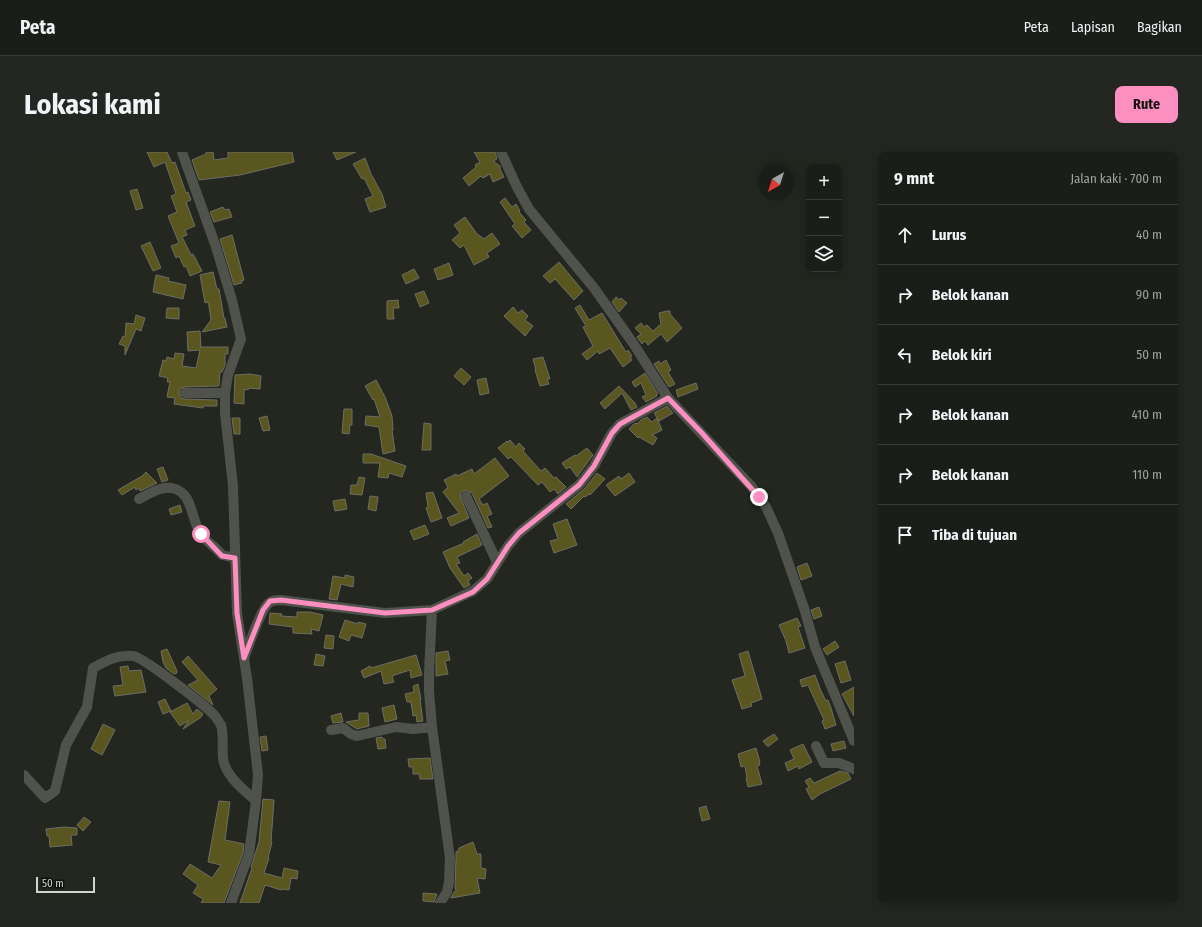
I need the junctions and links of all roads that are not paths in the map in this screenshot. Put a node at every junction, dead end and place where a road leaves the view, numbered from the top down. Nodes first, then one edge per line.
1 (182, 152) edge
2 (500, 152) edge
3 (185, 393) dead end
4 (225, 393) junction
5 (668, 398) junction
6 (466, 496) dead end
7 (138, 499) dead end
8 (235, 558) junction
9 (497, 562) junction
10 (432, 610) junction
11 (244, 658) junction
12 (432, 727) junction
13 (331, 730) dead end
14 (853, 735) edge
15 (816, 746) dead end
16 (854, 769) edge
17 (24, 775) edge
18 (256, 801) junction
19 (231, 903) edge
20 (440, 903) edge

1 - 4 street
2 - 5 street
3 - 4 street
4 - 8 street
5 - 9 street
5 - 14 street
6 - 9 street
7 - 8 street
8 - 11 street
9 - 10 street
10 - 11 street
10 - 12 street
11 - 18 street
12 - 13 street
12 - 20 street
15 - 16 street
17 - 18 street
18 - 19 street

